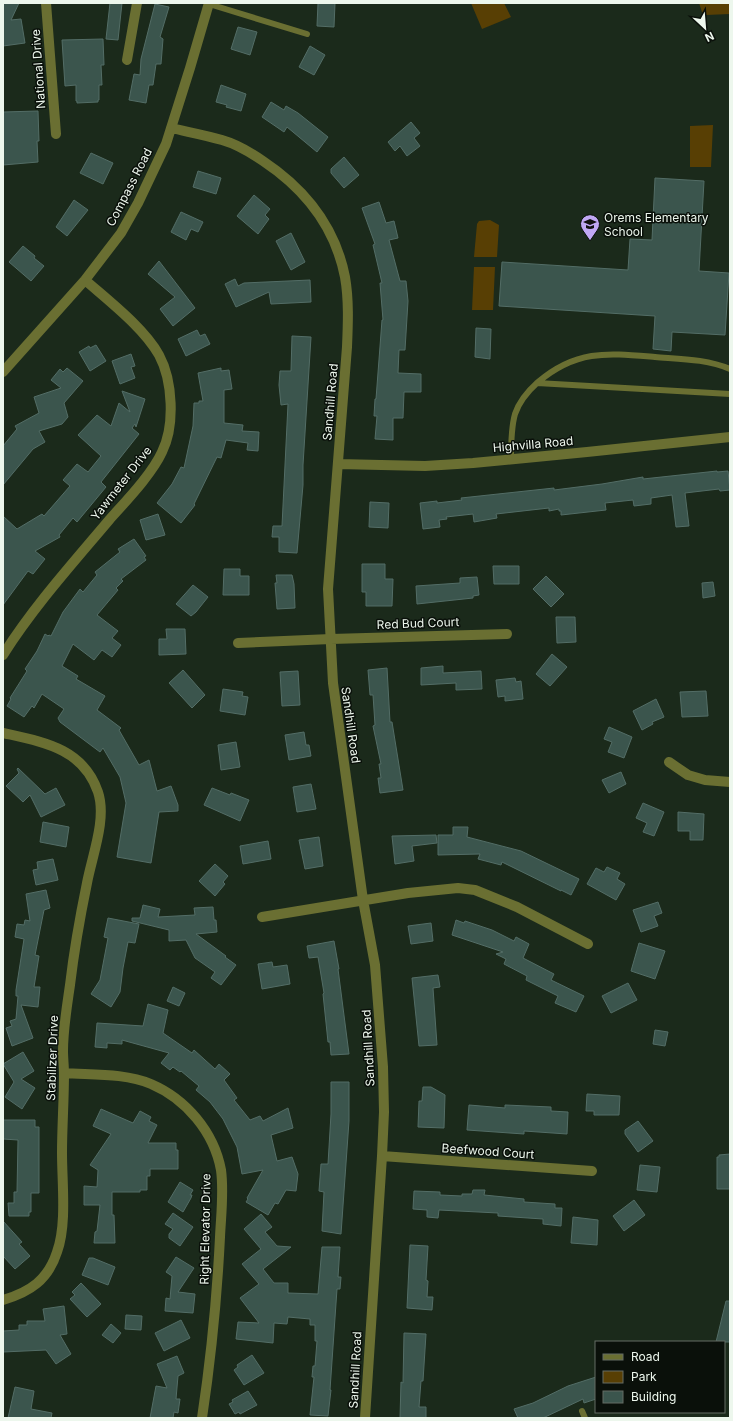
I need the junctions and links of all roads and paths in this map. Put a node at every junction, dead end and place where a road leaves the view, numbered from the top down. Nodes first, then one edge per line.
1 (46, 3) edge
2 (137, 3) edge
3 (209, 4) edge
4 (307, 34) dead end
5 (127, 60) dead end
6 (171, 128) junction
7 (56, 134) dead end
8 (85, 280) junction
9 (730, 369) edge
10 (3, 372) edge
11 (537, 383) junction
12 (730, 394) edge
13 (730, 437) edge
14 (511, 459) junction
15 (338, 464) junction
16 (507, 634) dead end
17 (331, 639) junction
18 (238, 643) dead end
19 (3, 655) edge
20 (3, 733) edge
21 (669, 762) dead end
22 (730, 782) edge
23 (363, 900) junction
24 (262, 917) dead end
25 (588, 944) dead end
26 (64, 1073) junction
27 (382, 1156) junction
28 (592, 1170) dead end
29 (3, 1300) edge
30 (582, 1411) dead end
31 (202, 1418) edge
32 (365, 1418) edge
33 (585, 1418) edge

1 - 7 street, National Drive
2 - 5 street
3 - 4 lane
3 - 6 street, Compass Road
6 - 8 street, Compass Road
6 - 15 street, Sandhill Road
8 - 10 street, Compass Road
8 - 19 street, Yawmeter Drive
9 - 11 lane
11 - 12 lane
11 - 14 lane
13 - 14 street, Highvilla Road
14 - 15 street, Highvilla Road
15 - 17 street, Sandhill Road
16 - 17 street, Red Bud Court
17 - 18 street, Red Bud Court
17 - 23 street, Sandhill Road
20 - 26 street, Stabilizer Drive
21 - 22 street
23 - 24 street
23 - 25 street
23 - 27 street, Sandhill Road
26 - 29 street, Stabilizer Drive
26 - 31 street, Right Elevator Drive
27 - 28 street, Beefwood Court
27 - 32 street, Sandhill Road
30 - 33 lane

